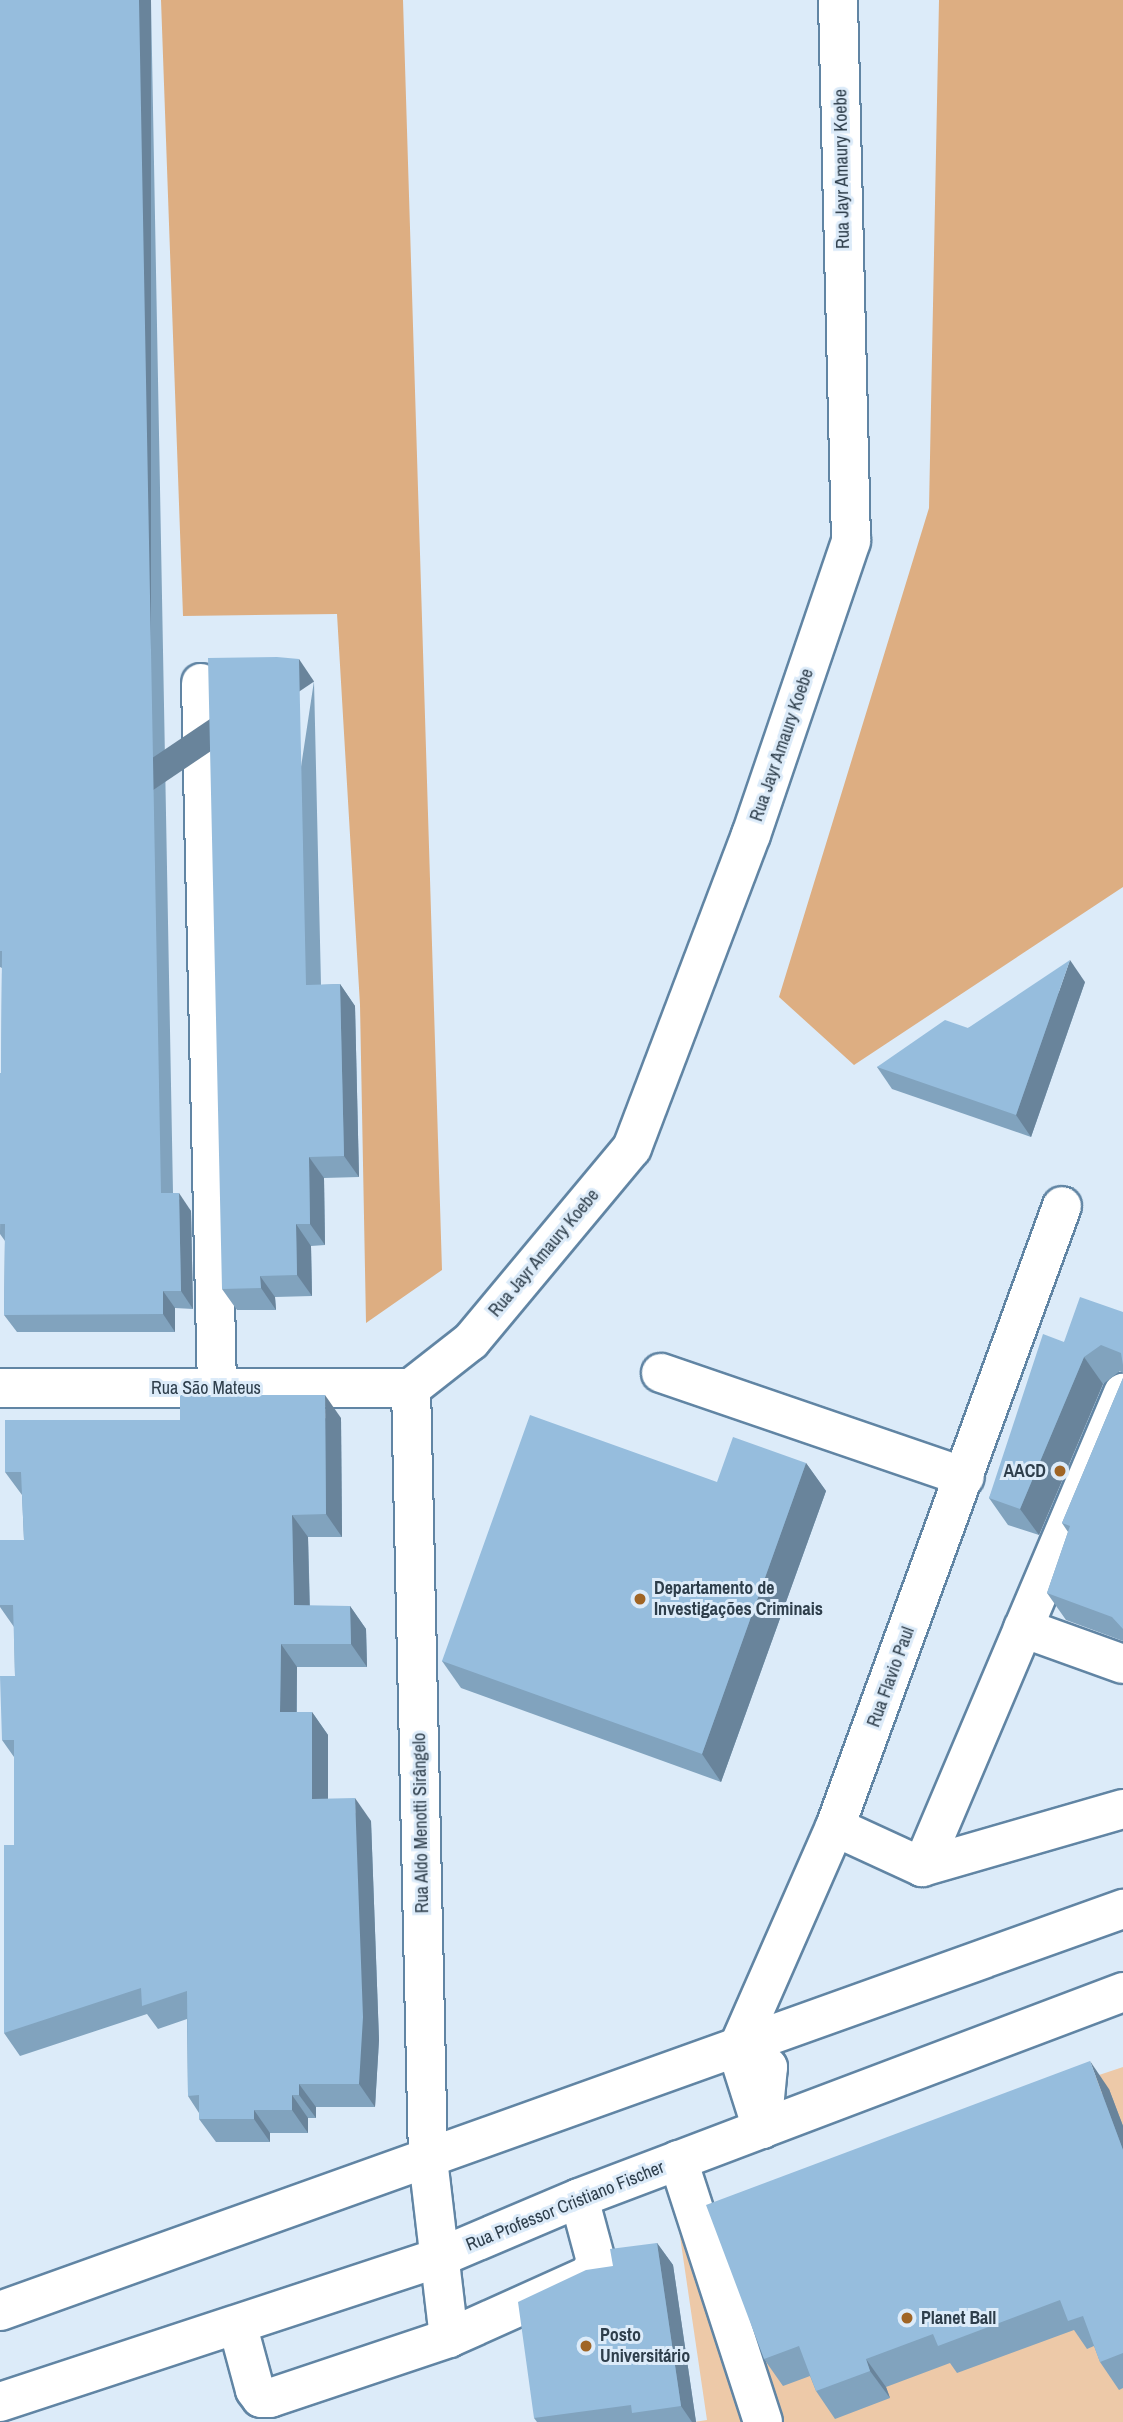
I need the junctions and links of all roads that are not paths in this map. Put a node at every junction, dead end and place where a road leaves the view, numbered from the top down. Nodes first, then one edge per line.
1 (838, 0) edge
2 (201, 683) dead end
3 (1062, 1206) dead end
4 (661, 1373) dead end
5 (0, 1388) edge
6 (217, 1388) junction
7 (411, 1388) junction
8 (1123, 1393) edge
9 (965, 1477) junction
10 (1023, 1628) junction
11 (1123, 1664) edge
12 (1123, 1809) edge
13 (835, 1827) junction
14 (922, 1867) junction
15 (1123, 1909) edge
16 (1123, 1992) edge
17 (737, 2050) junction
18 (762, 2129) junction
19 (428, 2159) junction
20 (678, 2160) junction
21 (579, 2198) junction
22 (440, 2257) junction
23 (0, 2311) edge
24 (238, 2327) junction
25 (449, 2338) junction
26 (0, 2402) edge
27 (763, 2422) edge

1 - 7 street, Rua Jayr Amaury Koebe
2 - 6 street
3 - 9 street, Rua Flavio Paul
4 - 9 street
5 - 6 street, Rua São Mateus
6 - 7 street, Rua São Mateus
7 - 19 street, Rua Aldo Menotti Sirângelo
8 - 10 street
9 - 13 street, Rua Flavio Paul
10 - 11 street
10 - 14 street
12 - 14 street
13 - 14 street
13 - 17 street, Rua Flavio Paul
15 - 17 street
16 - 18 street, Rua Professor Cristiano Fischer
17 - 18 street
17 - 19 street
18 - 20 street, Rua Professor Cristiano Fischer
19 - 22 street, Rua Aldo Menotti Sirângelo
19 - 23 street
20 - 21 street, Rua Professor Cristiano Fischer
20 - 27 street
21 - 22 street, Rua Professor Cristiano Fischer
21 - 25 street
22 - 24 street, Rua Professor Cristiano Fischer
22 - 25 street, Rua Aldo Menotti Sirângelo
24 - 25 street
24 - 26 street, Rua Professor Cristiano Fischer

